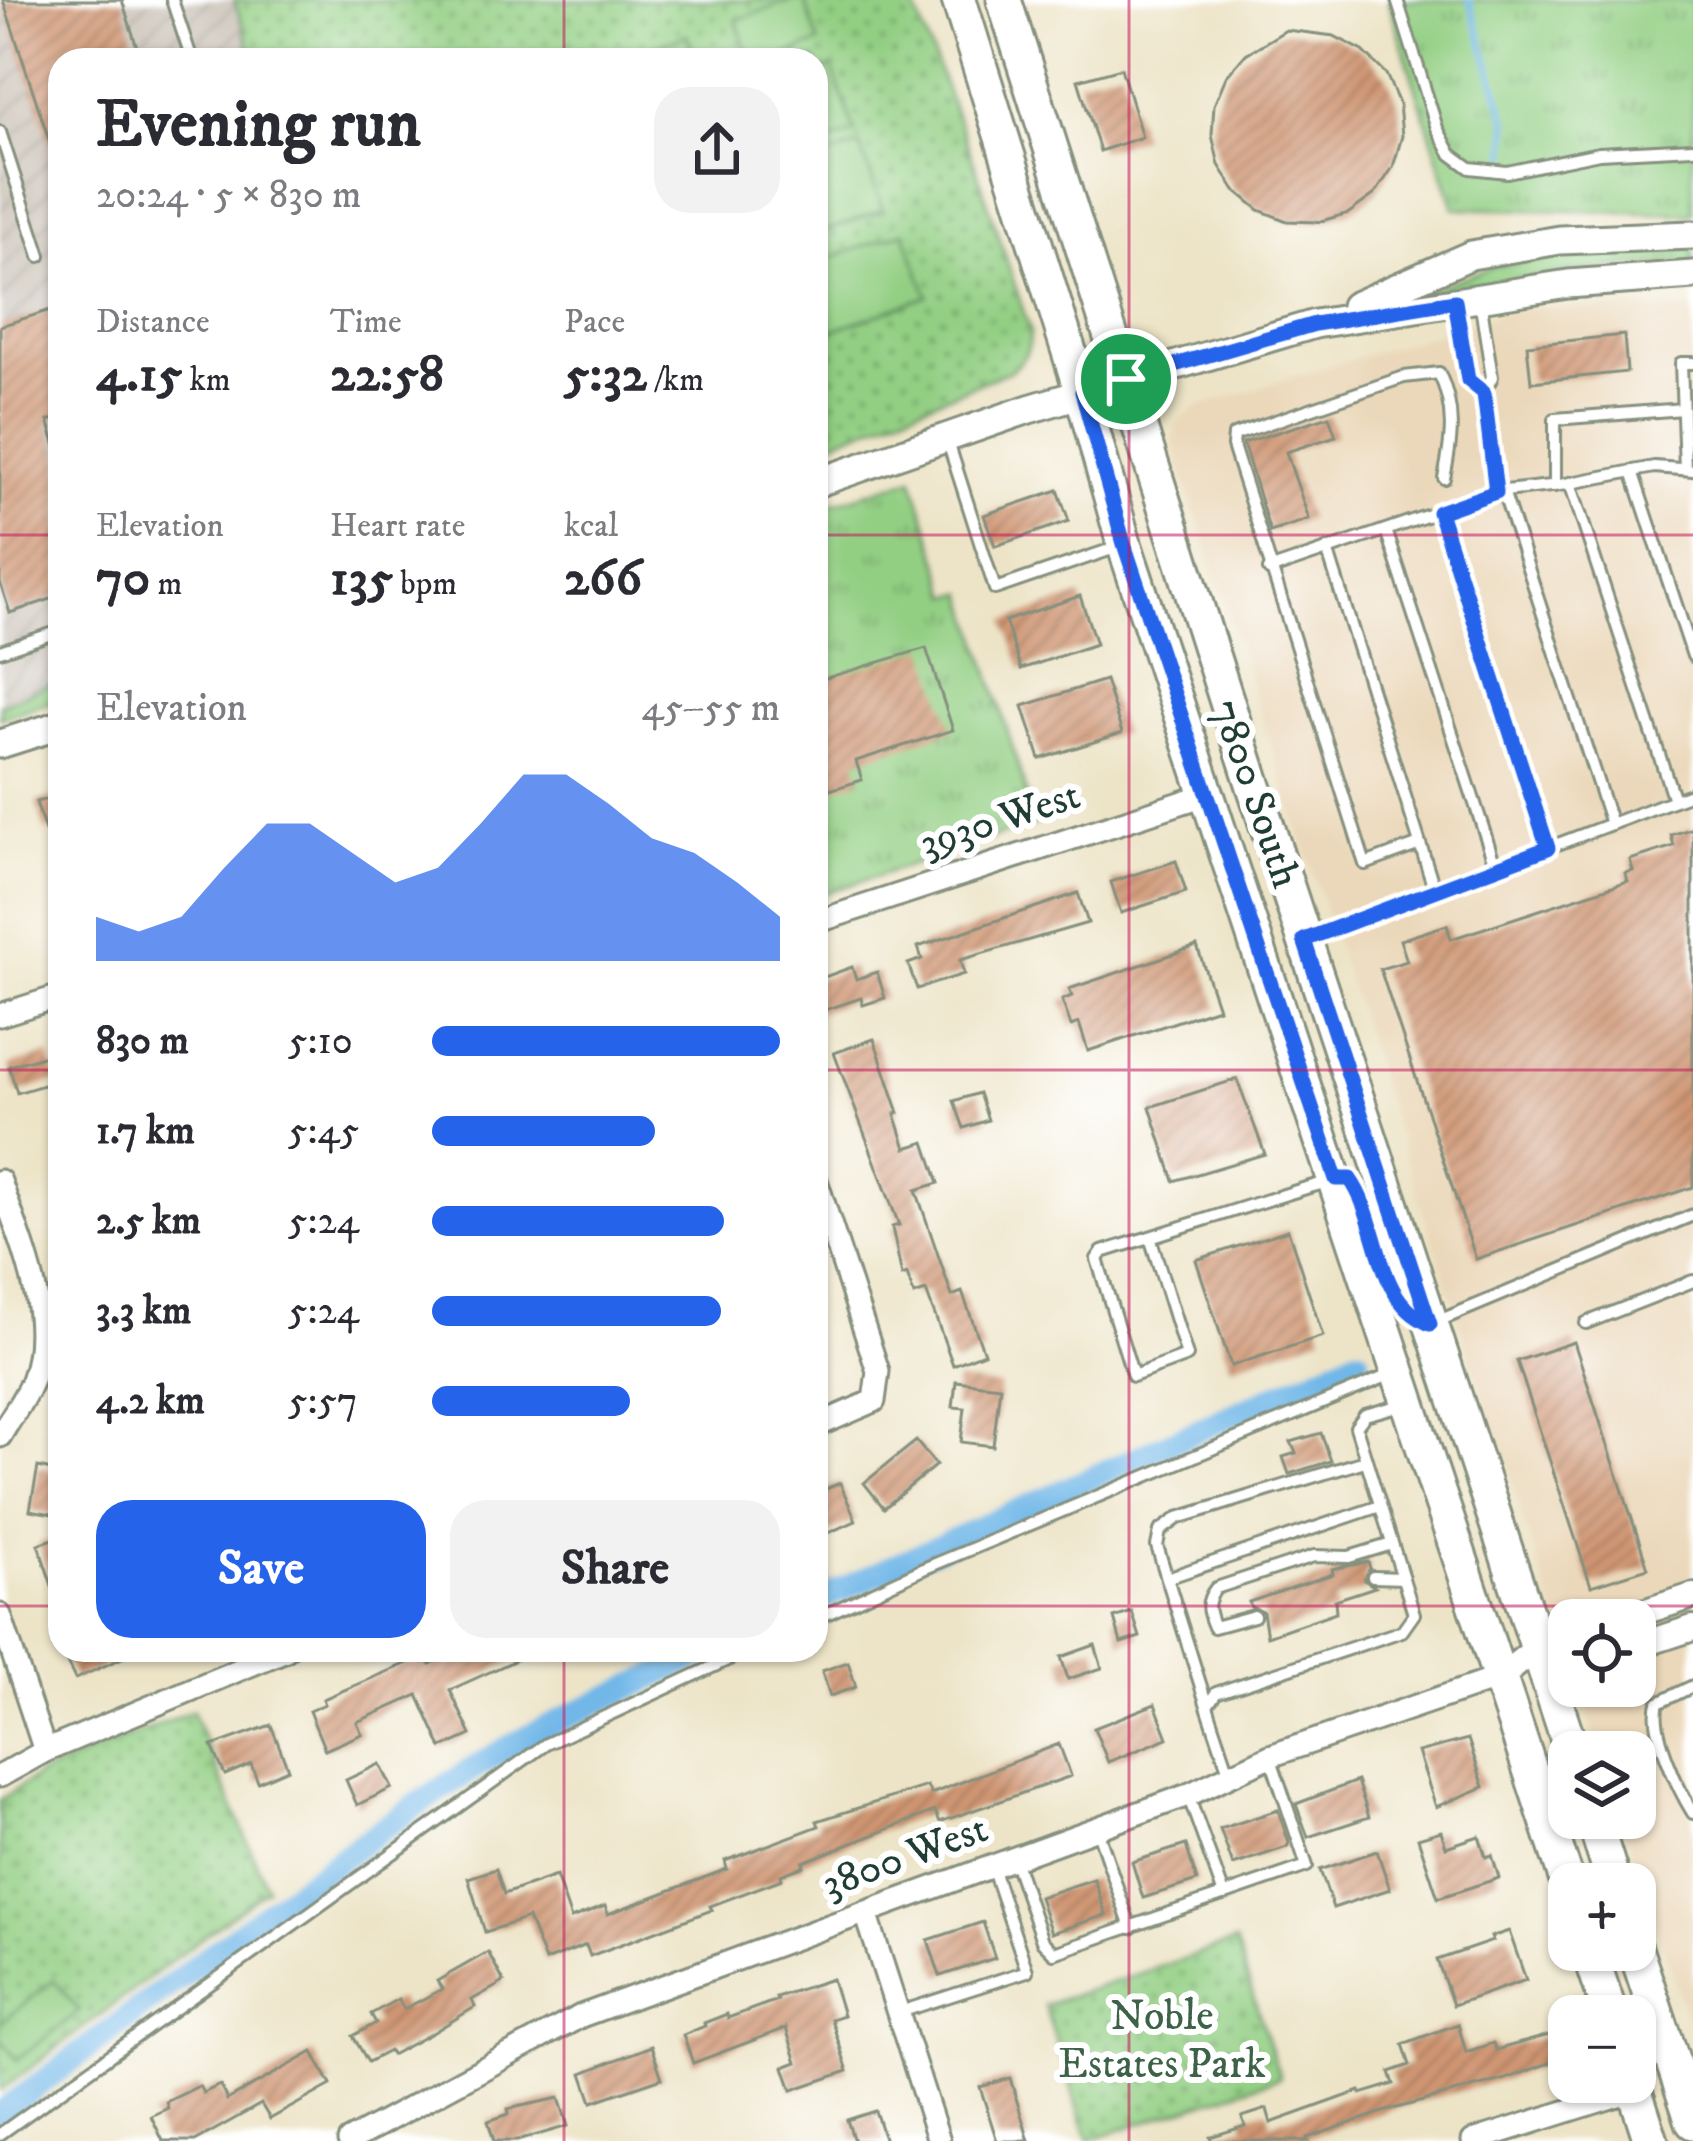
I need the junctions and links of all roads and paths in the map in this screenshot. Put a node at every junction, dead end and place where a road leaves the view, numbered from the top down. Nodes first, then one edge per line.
1 (172, 0) edge
2 (959, 0) edge
3 (1004, 0) edge
4 (1397, 0) edge
5 (188, 48) edge
6 (0, 132) edge
7 (1693, 148) edge
8 (1693, 235) edge
9 (40, 256) dead end
10 (1693, 275) edge
11 (1467, 298) junction
12 (1315, 324) junction
13 (1693, 363) edge
14 (1126, 379) junction
15 (1082, 392) junction
16 (1484, 393) junction
17 (1683, 409) junction
18 (946, 436) junction
19 (1689, 469) edge
20 (1632, 472) junction
21 (1444, 478) dead end
22 (828, 479) edge
23 (1570, 484) junction
24 (1555, 486) junction
25 (1500, 492) junction
26 (1439, 512) junction
27 (1386, 530) junction
28 (1124, 544) junction
29 (1327, 549) junction
30 (1269, 570) junction
31 (48, 635) edge
32 (0, 651) edge
33 (1693, 656) edge
34 (48, 729) edge
35 (0, 744) edge
36 (1208, 794) junction
37 (1693, 794) edge
38 (1674, 800) junction
39 (1611, 824) junction
40 (1420, 844) junction
41 (1548, 848) junction
42 (1496, 868) junction
43 (1435, 891) junction
44 (828, 918) edge
45 (1304, 940) junction
46 (48, 1000) edge
47 (0, 1015) edge
48 (1336, 1179) junction
49 (0, 1181) edge
50 (1693, 1215) edge
51 (828, 1217) edge
52 (1150, 1237) junction
53 (1693, 1281) edge
54 (1430, 1324) junction
55 (1586, 1324) dead end
56 (1406, 1386) junction
57 (828, 1421) edge
58 (0, 1436) edge
59 (1364, 1461) junction
60 (1380, 1506) junction
61 (1392, 1544) junction
62 (1373, 1577) dead end
63 (1167, 1578) junction
64 (1403, 1578) junction
65 (1693, 1596) edge
66 (1656, 1608) edge
67 (828, 1613) edge
68 (0, 1615) edge
69 (1254, 1616) dead end
70 (1693, 1628) edge
71 (1548, 1636) edge
72 (1656, 1640) edge
73 (1548, 1660) edge
74 (257, 1662) edge
75 (723, 1662) edge
76 (1501, 1677) junction
77 (1693, 1686) edge
78 (1207, 1706) junction
79 (45, 1751) junction
80 (1270, 1756) junction
81 (1229, 1772) junction
82 (0, 1775) edge
83 (1188, 1795) junction
84 (1693, 1814) edge
85 (1097, 1828) junction
86 (1003, 1863) junction
87 (1561, 1863) edge
88 (1224, 1895) junction
89 (866, 1913) junction
90 (1131, 1928) junction
91 (1642, 1971) edge
92 (898, 2012) junction
93 (1585, 2103) edge
94 (1639, 2103) edge
95 (1693, 2122) edge
96 (0, 2134) edge
97 (1484, 2139) edge
98 (349, 2141) edge
99 (939, 2141) edge
100 (1651, 2141) edge

1 - 5 lane
2 - 15 main road, 7800 South
3 - 14 main road, 7800 South
4 - 7 lane
6 - 9 lane
8 - 12 main road
10 - 11 main road
11 - 12 main road
11 - 16 lane
11 - 16 lane
12 - 14 main road
13 - 17 lane
14 - 15 main road
14 - 45 main road, 7800 South
15 - 18 main road
15 - 28 main road, 7800 South
16 - 25 lane
17 - 19 lane
17 - 24 lane
18 - 22 main road
18 - 28 lane
19 - 20 lane
20 - 23 lane
20 - 33 lane
21 - 30 lane
23 - 24 lane
23 - 38 lane
24 - 25 lane
25 - 26 lane
25 - 39 lane
26 - 27 lane
26 - 41 lane
27 - 29 lane
27 - 42 lane
28 - 36 main road, 7800 South
29 - 30 lane
29 - 40 lane
30 - 40 lane
31 - 32 lane
34 - 35 main road
36 - 44 street, 3930 West
36 - 48 main road, 7800 South
37 - 38 lane
38 - 39 lane
39 - 41 lane
40 - 43 lane
41 - 42 lane
42 - 43 lane
43 - 45 lane
45 - 54 main road, 7800 South
46 - 47 street
48 - 52 lane
48 - 54 main road
48 - 56 main road, 7800 South
49 - 58 street
50 - 54 lane
51 - 57 street
52 - 52 lane
53 - 55 lane
54 - 71 main road, 7800 South
56 - 59 lane
56 - 67 lane
56 - 76 main road, 7800 South
59 - 60 lane
59 - 63 lane
60 - 61 lane
60 - 63 lane
61 - 64 lane
61 - 69 lane
62 - 64 lane
63 - 78 lane
64 - 78 lane
65 - 66 street
68 - 79 street
70 - 72 street
73 - 76 street
74 - 79 street
75 - 96 lane
76 - 80 street, 3800 West
76 - 87 main road, 7800 South
77 - 84 lane
78 - 81 lane
79 - 82 street
80 - 81 street, 3800 West
80 - 88 lane
81 - 83 street, 3800 West
83 - 85 street, 3800 West
83 - 88 lane
85 - 86 street, 3800 West
85 - 90 lane
86 - 89 street, 3800 West
86 - 90 lane
86 - 92 lane
88 - 90 lane
89 - 92 street
89 - 98 street, 3800 West
91 - 95 main road
92 - 99 street
93 - 97 street
94 - 100 main road

